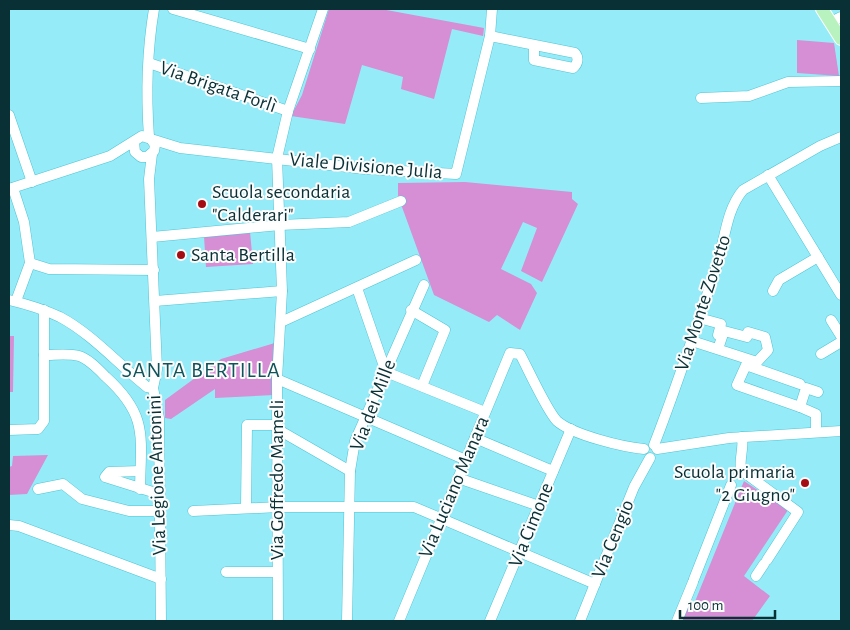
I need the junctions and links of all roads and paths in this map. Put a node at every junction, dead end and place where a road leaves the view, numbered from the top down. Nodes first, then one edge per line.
1 (154, 9) edge
2 (173, 9) edge
3 (324, 9) edge
4 (492, 9) edge
5 (822, 9) edge
6 (836, 20) edge
7 (490, 36) junction
8 (841, 40) edge
9 (534, 45) dead end
10 (310, 49) junction
11 (149, 63) junction
12 (841, 81) edge
13 (701, 98) dead end
14 (288, 111) junction
15 (9, 116) edge
16 (147, 116) junction
17 (841, 137) edge
18 (150, 138) junction
19 (136, 140) junction
20 (180, 148) junction
21 (153, 152) junction
22 (114, 154) junction
23 (139, 156) junction
24 (277, 158) junction
25 (768, 175) junction
26 (149, 179) junction
27 (32, 182) junction
28 (11, 188) edge
29 (402, 201) dead end
30 (280, 225) junction
31 (152, 237) junction
32 (818, 257) junction
33 (416, 260) dead end
34 (30, 262) junction
35 (154, 270) junction
36 (424, 285) dead end
37 (357, 288) junction
38 (282, 291) junction
39 (772, 291) dead end
40 (841, 294) edge
41 (12, 300) edge
42 (154, 301) junction
43 (44, 310) junction
44 (411, 310) junction
45 (700, 318) junction
46 (831, 320) dead end
47 (281, 322) junction
48 (736, 327) dead end
49 (841, 336) edge
50 (692, 341) junction
51 (841, 342) edge
52 (716, 349) junction
53 (821, 354) dead end
54 (44, 355) junction
55 (386, 372) junction
56 (277, 378) junction
57 (800, 384) dead end
58 (422, 386) junction
59 (153, 388) junction
60 (818, 392) dead end
61 (800, 407) junction
62 (485, 412) junction
63 (366, 416) junction
64 (277, 427) junction
65 (571, 429) junction
66 (9, 430) edge
67 (841, 431) edge
68 (659, 432) junction
69 (816, 432) junction
70 (742, 437) junction
71 (475, 438) junction
72 (677, 444) junction
73 (651, 450) junction
74 (466, 460) junction
75 (741, 470) junction
76 (140, 471) junction
77 (350, 471) junction
78 (553, 471) junction
79 (458, 478) junction
80 (140, 488) junction
81 (38, 489) dead end
82 (159, 494) junction
83 (539, 506) junction
84 (246, 507) junction
85 (279, 507) junction
86 (349, 507) junction
87 (159, 511) junction
88 (193, 511) dead end
89 (441, 518) junction
90 (9, 524) edge
91 (520, 551) junction
92 (226, 572) dead end
93 (276, 572) junction
94 (756, 576) dead end
95 (161, 579) junction
96 (594, 584) junction
97 (161, 621) edge
98 (278, 621) edge
99 (347, 621) edge
100 (399, 621) edge
101 (490, 621) edge
102 (580, 621) edge
103 (677, 621) edge

1 - 11 street
2 - 10 street
3 - 10 street, Via Goffredo Mameli
4 - 7 street
5 - 6 main road
6 - 8 main road
7 - 9 street
7 - 24 street, Viale Divisione Julia
10 - 14 street, Via Goffredo Mameli
11 - 14 street, Via Brigata Forlì
11 - 16 street
12 - 13 street
14 - 24 street, Via Goffredo Mameli
15 - 27 street
16 - 18 street
16 - 19 street
17 - 25 street, Via Monte Zovetto
18 - 19 street
18 - 20 street, Viale Divisione Julia
18 - 21 street
19 - 22 street
19 - 23 street
20 - 21 street, Viale Divisione Julia
20 - 24 street, Viale Divisione Julia
21 - 23 street
21 - 26 street, Via Legione Antonini
22 - 23 street
22 - 27 street
23 - 26 street, Via Legione Antonini
24 - 30 street, Via Goffredo Mameli
25 - 32 street
25 - 45 street, Via Monte Zovetto
26 - 31 street, Via Legione Antonini
27 - 28 street
28 - 34 street
29 - 30 street
30 - 31 street
30 - 38 street, Via Goffredo Mameli
31 - 35 street, Via Legione Antonini
32 - 39 street
32 - 40 street
33 - 37 street
34 - 35 street
34 - 41 street
35 - 42 street, Via Legione Antonini
36 - 44 street, Via dei Mille
37 - 47 street
37 - 55 street
38 - 42 street
38 - 47 street, Via Goffredo Mameli
41 - 43 street
42 - 59 street, Via Legione Antonini
43 - 54 street
43 - 59 street
44 - 55 street, Via dei Mille
44 - 58 street
45 - 48 street
45 - 50 street, Via Monte Zovetto
45 - 52 street
46 - 49 street
47 - 56 street, Via Goffredo Mameli
50 - 52 street
50 - 68 street, Via Monte Zovetto
51 - 53 street
52 - 52 street
54 - 66 street
54 - 76 street
55 - 58 street
55 - 63 street, Via dei Mille
56 - 63 street
56 - 64 street, Via Goffredo Mameli
57 - 61 street
58 - 62 street
59 - 82 street, Via Legione Antonini
60 - 61 street
61 - 69 street
62 - 65 street, Via Luciano Manara
62 - 71 street, Via Luciano Manara
63 - 74 street
63 - 77 street, Via dei Mille
64 - 77 street
64 - 84 street
64 - 85 street, Via Goffredo Mameli
65 - 73 street
65 - 78 street, Via Cimone
67 - 69 street
68 - 72 street
68 - 73 street, Via Monte Zovetto
69 - 70 street
70 - 72 street
70 - 75 street
71 - 74 street, Via Luciano Manara
71 - 78 street
72 - 73 street
73 - 96 street, Via Cengio
74 - 79 street, Via Luciano Manara
75 - 94 street
75 - 103 street
76 - 80 street
76 - 80 street
77 - 86 street, Via dei Mille
78 - 83 street, Via Cimone
79 - 83 street
79 - 89 street, Via Luciano Manara
80 - 82 street
81 - 87 street
82 - 87 street, Via Legione Antonini
83 - 91 street, Via Cimone
84 - 85 street
84 - 88 street
85 - 86 street
85 - 93 street, Via Goffredo Mameli
86 - 89 street
86 - 99 street, Via dei Mille
87 - 95 street, Via Legione Antonini
89 - 91 street
89 - 100 street, Via Luciano Manara
90 - 95 street
91 - 96 street
91 - 101 street, Via Cimone
92 - 93 street
93 - 98 street, Via Goffredo Mameli
95 - 97 street, Via Legione Antonini
96 - 102 street, Via Cengio

